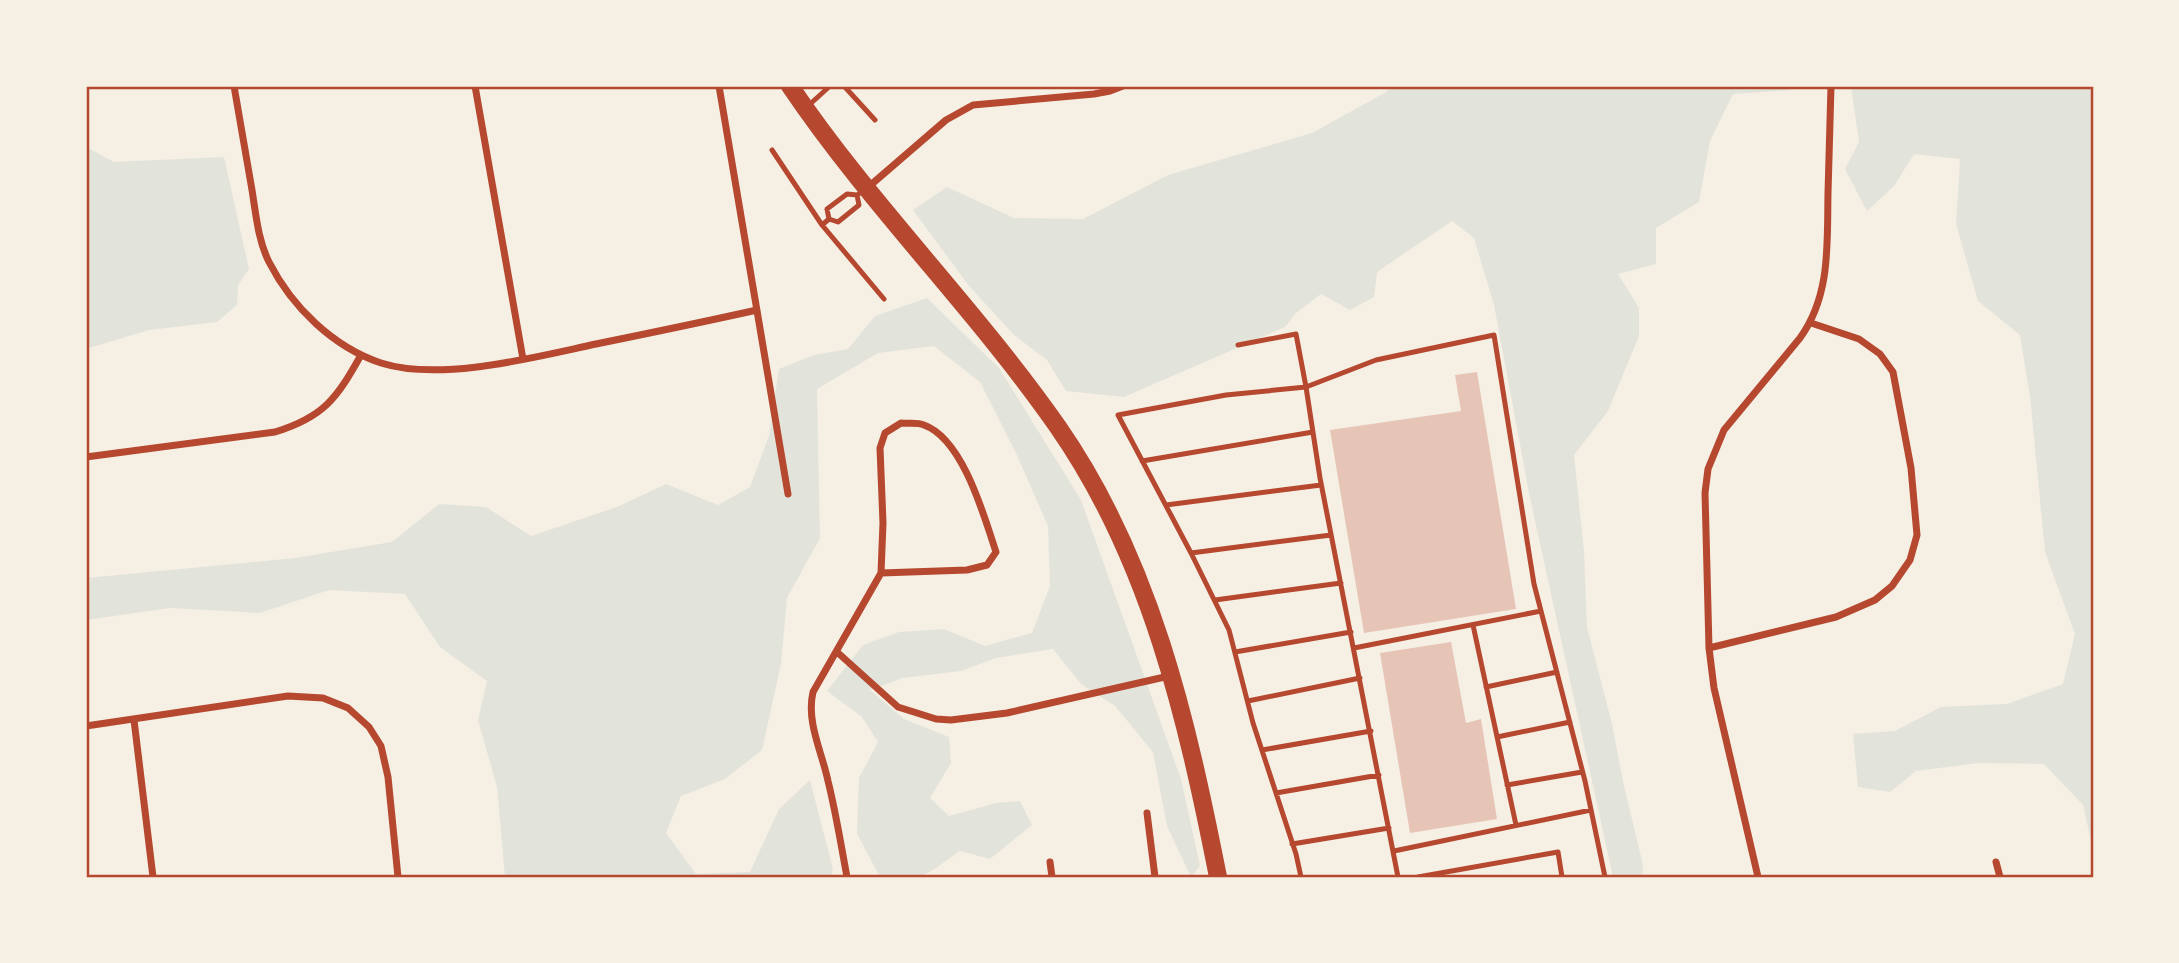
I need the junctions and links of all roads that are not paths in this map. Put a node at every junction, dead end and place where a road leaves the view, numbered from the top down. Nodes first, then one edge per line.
1 (234, 86) edge
2 (475, 86) edge
3 (719, 86) edge
4 (790, 86) edge
5 (830, 86) edge
6 (844, 86) edge
7 (1124, 86) edge
8 (1830, 86) edge
9 (805, 108) junction
10 (875, 120) dead end
11 (772, 150) dead end
12 (861, 192) junction
13 (829, 219) junction
14 (822, 225) junction
15 (884, 299) dead end
16 (757, 310) junction
17 (1811, 323) junction
18 (1238, 345) dead end
19 (361, 355) junction
20 (523, 359) junction
21 (1306, 387) junction
22 (1313, 432) junction
23 (86, 457) edge
24 (1142, 461) junction
25 (1321, 485) junction
26 (789, 494) dead end
27 (1166, 505) junction
28 (1331, 535) junction
29 (1191, 553) junction
30 (881, 573) junction
31 (1341, 583) junction
32 (1215, 600) junction
33 (1541, 611) junction
34 (1473, 625) junction
35 (1351, 632) junction
36 (1354, 648) junction
37 (1709, 648) junction
38 (837, 652) junction
39 (1235, 652) junction
40 (1558, 672) junction
41 (1173, 675) junction
42 (1360, 678) junction
43 (1486, 687) junction
44 (1248, 701) junction
45 (134, 720) junction
46 (1570, 722) junction
47 (86, 726) edge
48 (1371, 732) junction
49 (1497, 737) junction
50 (1262, 750) junction
51 (1582, 772) junction
52 (1379, 775) junction
53 (1507, 785) junction
54 (1276, 793) junction
55 (1591, 810) junction
56 (1147, 813) dead end
57 (1516, 825) junction
58 (1389, 828) junction
59 (1292, 844) junction
60 (1394, 851) junction
61 (1050, 862) dead end
62 (1996, 862) dead end
63 (153, 877) edge
64 (398, 877) edge
65 (847, 877) edge
66 (1052, 877) edge
67 (1155, 877) edge
68 (1218, 877) edge
69 (1301, 877) edge
70 (1398, 877) edge
71 (1418, 877) edge
72 (1562, 877) edge
73 (1605, 877) edge
74 (1758, 877) edge
75 (2000, 877) edge

1 - 19 street
2 - 20 street
3 - 16 street
4 - 9 main road
5 - 9 lane
6 - 10 lane
7 - 12 street
8 - 17 street
9 - 12 main road
11 - 14 lane
12 - 13 lane
12 - 13 lane
12 - 41 main road
13 - 14 lane
14 - 15 lane
16 - 20 street
16 - 26 street
17 - 37 street
17 - 37 street
18 - 21 lane
19 - 20 street
19 - 23 street
21 - 22 lane
21 - 24 lane
21 - 33 lane
22 - 24 lane
22 - 25 lane
24 - 27 lane
25 - 27 lane
25 - 28 lane
27 - 29 lane
28 - 29 lane
28 - 31 lane
29 - 32 lane
30 - 30 street
30 - 38 street
31 - 32 lane
31 - 35 lane
32 - 39 lane
33 - 34 lane
33 - 40 lane
34 - 36 lane
34 - 43 lane
35 - 36 lane
35 - 39 lane
36 - 42 lane
37 - 74 street
38 - 41 street
38 - 65 street
39 - 44 lane
40 - 43 lane
40 - 46 lane
41 - 68 main road
42 - 44 lane
42 - 48 lane
43 - 49 lane
44 - 50 lane
45 - 47 street
45 - 63 street
45 - 64 street
46 - 49 lane
46 - 51 lane
48 - 50 lane
48 - 52 lane
49 - 53 lane
50 - 54 lane
51 - 53 lane
51 - 55 lane
52 - 54 lane
52 - 58 lane
53 - 57 lane
54 - 59 lane
55 - 57 lane
55 - 73 lane
56 - 67 street
57 - 60 lane
58 - 59 lane
58 - 60 lane
59 - 69 lane
60 - 70 lane
61 - 66 street
62 - 75 street
71 - 72 lane

